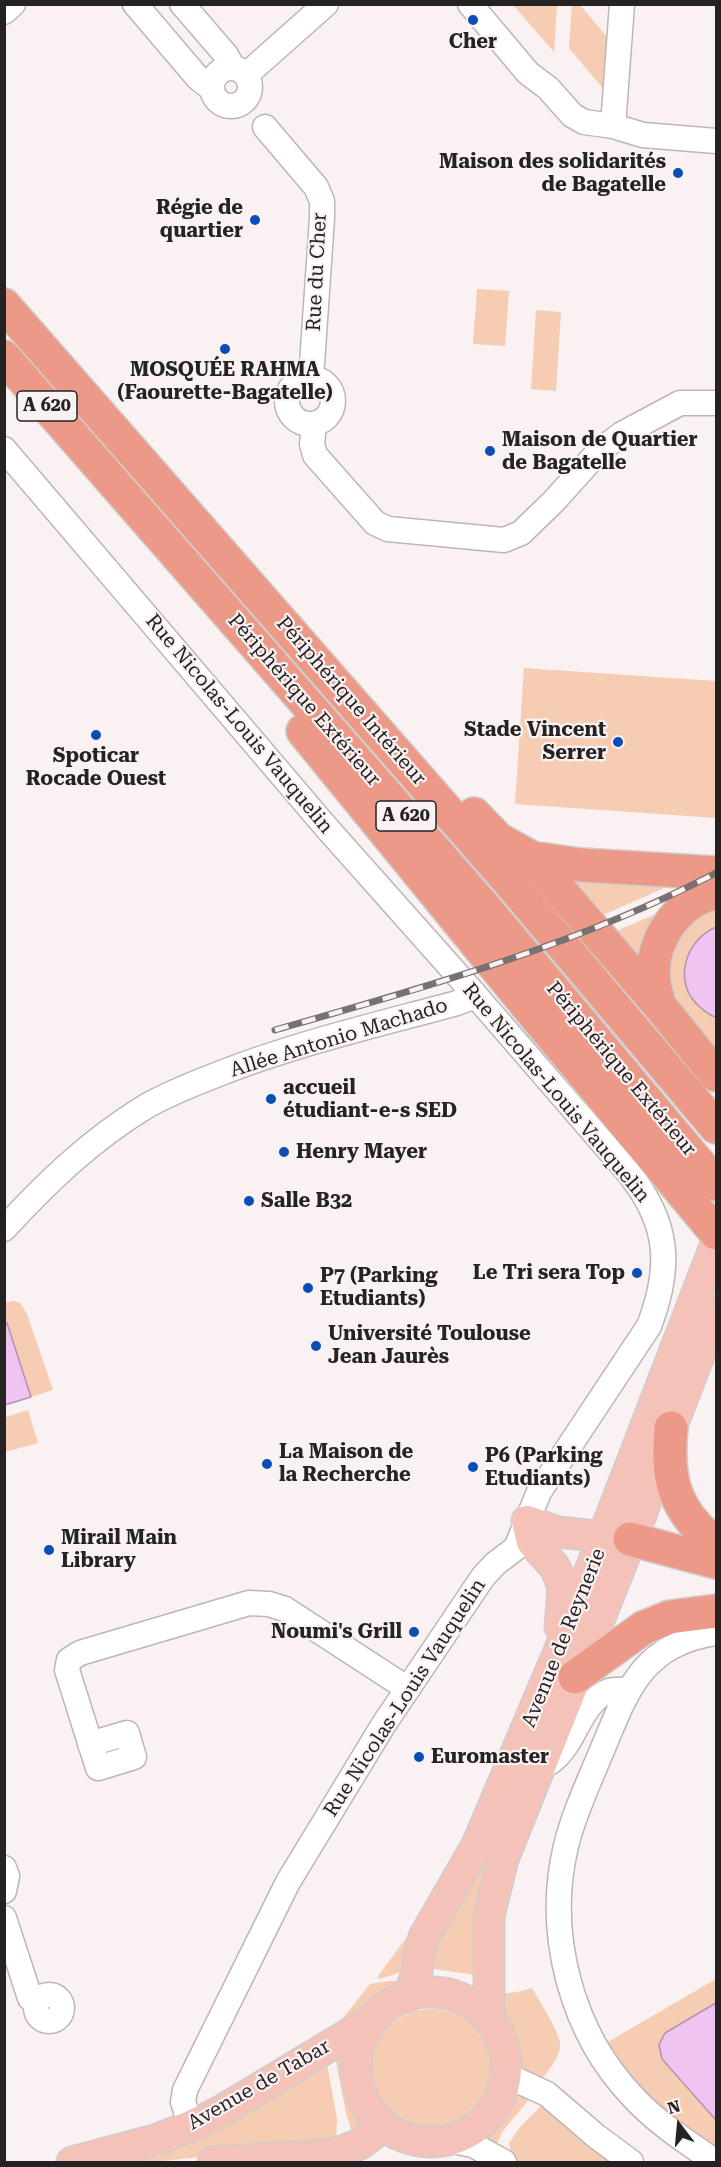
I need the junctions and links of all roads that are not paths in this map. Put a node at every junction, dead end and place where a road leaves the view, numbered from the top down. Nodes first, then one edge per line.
1 (13, 4) edge
2 (135, 4) edge
3 (182, 4) edge
4 (326, 4) edge
5 (470, 4) edge
6 (486, 4) edge
7 (622, 4) edge
8 (4, 12) edge
9 (240, 86) junction
10 (548, 88) junction
11 (613, 126) junction
12 (717, 129) edge
13 (717, 141) edge
14 (4, 305) edge
15 (4, 357) edge
16 (311, 374) junction
17 (717, 403) edge
18 (314, 424) junction
19 (4, 449) edge
20 (89, 454) junction
21 (395, 752) junction
22 (532, 858) junction
23 (717, 873) edge
24 (717, 893) edge
25 (475, 996) junction
26 (659, 1005) junction
27 (717, 1075) edge
28 (717, 1127) edge
29 (717, 1184) edge
30 (4, 1230) edge
31 (717, 1233) edge
32 (711, 1258) edge
33 (717, 1312) edge
34 (676, 1416) junction
35 (527, 1521) junction
36 (618, 1538) junction
37 (717, 1544) edge
38 (717, 1562) edge
39 (717, 1611) edge
40 (717, 1633) edge
41 (567, 1666) junction
42 (408, 1689) junction
43 (628, 1690) junction
44 (90, 1744) dead end
45 (541, 1767) junction
46 (4, 1868) edge
47 (4, 1891) edge
48 (4, 1918) edge
49 (408, 1997) junction
50 (37, 2002) dead end
51 (374, 2019) junction
52 (489, 2020) junction
53 (506, 2075) junction
54 (384, 2125) junction
55 (191, 2126) junction
56 (447, 2140) junction
57 (717, 2162) edge
58 (72, 2163) edge
59 (213, 2163) edge
60 (504, 2163) edge
61 (632, 2163) edge

1 - 8 street
2 - 9 street
3 - 9 street
4 - 9 street
5 - 10 street
6 - 10 street
7 - 11 street
9 - 16 street, Rue du Cher
10 - 11 street
11 - 12 street
11 - 13 street
14 - 21 highway, Périphérique Intérieur / A 620
15 - 20 highway, Périphérique Extérieur / A 620
16 - 18 street
16 - 18 street
17 - 18 street
19 - 25 street, Rue Nicolas-Louis Vauquelin
20 - 29 highway, Périphérique Extérieur / A 620
20 - 31 highway
21 - 22 highway
21 - 28 highway, Périphérique Intérieur / A 620
22 - 23 highway
22 - 26 highway
24 - 26 highway
25 - 30 street, Allée Antonio Machado
25 - 35 street, Rue Nicolas-Louis Vauquelin
26 - 27 highway
32 - 36 main road, Avenue de Reynerie
33 - 34 main road
34 - 36 main road
34 - 37 highway
35 - 36 main road
35 - 41 main road
35 - 42 street, Rue Nicolas-Louis Vauquelin
36 - 38 highway
36 - 41 main road, Avenue de Reynerie
39 - 41 highway
40 - 43 street
41 - 45 main road, Avenue de Reynerie
41 - 49 main road, Avenue de Reynerie
42 - 44 street
42 - 55 street, Rue Nicolas-Louis Vauquelin
43 - 45 street
43 - 57 street
45 - 52 main road, Avenue de Reynerie
46 - 47 street
48 - 50 street
49 - 51 main road
49 - 52 main road
51 - 54 main road
51 - 55 main road, Avenue de Tabar
52 - 53 main road
53 - 56 main road
53 - 61 street
54 - 56 main road
54 - 59 main road
55 - 58 main road, Avenue de Tabar
56 - 60 street

